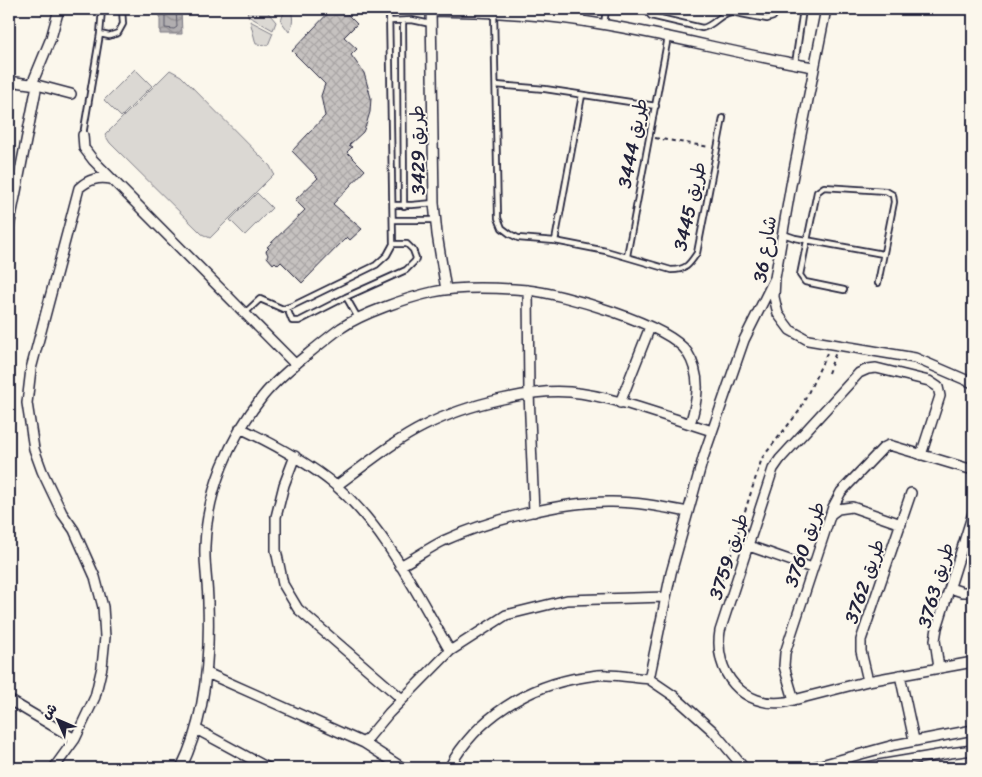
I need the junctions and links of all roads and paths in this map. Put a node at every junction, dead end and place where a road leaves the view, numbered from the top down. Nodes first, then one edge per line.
1 (59, 9) edge
2 (102, 9) edge
3 (122, 9) edge
4 (389, 9) edge
5 (583, 9) edge
6 (606, 9) edge
7 (645, 9) edge
8 (778, 9) edge
9 (803, 9) edge
10 (826, 9) edge
11 (430, 10) edge
12 (494, 12) junction
13 (581, 20) junction
14 (391, 21) junction
15 (403, 21) junction
16 (431, 24) junction
17 (604, 25) junction
18 (100, 34) junction
19 (668, 36) junction
20 (795, 64) junction
21 (814, 67) junction
22 (9, 81) edge
23 (35, 85) junction
24 (496, 86) junction
25 (71, 94) dead end
26 (582, 95) junction
27 (656, 106) junction
28 (723, 118) dead end
29 (83, 135) joint
30 (650, 138) junction
31 (717, 148) junction
32 (111, 179) junction
33 (434, 203) junction
34 (394, 205) junction
35 (404, 206) junction
36 (393, 220) junction
37 (435, 220) junction
38 (9, 227) edge
39 (783, 234) junction
40 (808, 240) junction
41 (555, 241) junction
42 (393, 244) junction
43 (883, 254) junction
44 (627, 256) junction
45 (775, 278) junction
46 (878, 283) dead end
47 (446, 290) junction
48 (528, 290) junction
49 (844, 290) dead end
50 (346, 297) junction
51 (287, 308) junction
52 (244, 313) junction
53 (358, 319) junction
54 (650, 327) junction
55 (839, 345) junction
56 (295, 364) junction
57 (828, 373) dead end
58 (973, 383) edge
59 (530, 393) junction
60 (620, 403) junction
61 (690, 424) junction
62 (240, 428) junction
63 (712, 431) junction
64 (921, 455) junction
65 (295, 456) junction
66 (973, 470) edge
67 (336, 486) junction
68 (845, 488) junction
69 (911, 493) dead end
70 (852, 507) junction
71 (534, 512) junction
72 (688, 512) junction
73 (973, 513) edge
74 (831, 514) junction
75 (900, 524) junction
76 (749, 546) junction
77 (400, 566) junction
78 (812, 568) junction
79 (950, 588) junction
80 (973, 592) edge
81 (666, 597) junction
82 (450, 651) junction
83 (973, 662) edge
84 (939, 668) junction
85 (207, 673) junction
86 (900, 675) junction
87 (649, 679) junction
88 (868, 681) junction
89 (402, 699) junction
90 (9, 700) edge
91 (794, 700) junction
92 (196, 729) junction
93 (973, 730) edge
94 (75, 739) junction
95 (914, 740) junction
96 (364, 743) junction
97 (973, 750) edge
98 (54, 768) edge
99 (181, 768) edge
100 (268, 768) edge
101 (403, 768) edge
102 (449, 768) edge
103 (744, 768) edge
104 (810, 768) edge
105 (861, 768) edge

1 - 23 street
2 - 18 lane
3 - 18 lane
4 - 14 lane
5 - 13 lane
6 - 17 lane
7 - 8 lane
9 - 20 lane
10 - 21 street, شارع 36
11 - 12 street
11 - 16 street, طريق 3429
12 - 13 street
12 - 24 lane
13 - 17 street
14 - 15 lane
14 - 34 lane
15 - 16 lane
15 - 35 lane
16 - 33 street, طريق 3429
17 - 19 street
18 - 29 lane
19 - 20 street
19 - 27 lane, طريق 3444
20 - 21 street
21 - 39 street, شارع 36
22 - 23 street
23 - 25 street
23 - 38 street
24 - 26 lane
24 - 41 lane, طريق 3445
26 - 27 lane
26 - 41 lane
27 - 30 lane, طريق 3444
28 - 31 lane, طريق 3445
29 - 32 street
30 - 31 path
30 - 44 lane, طريق 3444
31 - 44 lane, طريق 3445
32 - 52 street
32 - 94 street
33 - 35 lane
33 - 37 street, طريق 3429
34 - 35 lane
34 - 36 lane
36 - 37 lane
36 - 42 lane
37 - 47 street, طريق 3429
39 - 40 lane
39 - 45 street, شارع 36
40 - 43 lane
40 - 43 lane
40 - 49 lane
41 - 44 lane, طريق 3445
42 - 50 lane
42 - 51 lane
43 - 46 lane
45 - 55 street, شارع 36
45 - 63 street
47 - 48 street
47 - 53 street
48 - 54 street
48 - 59 street
50 - 51 lane
50 - 53 lane
51 - 52 lane
52 - 56 street
53 - 56 street
54 - 60 street
54 - 61 street
55 - 57 path
55 - 58 street, شارع 36
56 - 62 street
59 - 60 street
59 - 67 street
59 - 71 street
60 - 61 street
61 - 63 street
62 - 65 street
62 - 85 street
63 - 72 street
64 - 66 street, طريق 3760
64 - 68 street, طريق 3760
64 - 76 street, طريق 3759
65 - 67 street
65 - 89 street
67 - 77 street
68 - 70 street
68 - 74 street, طريق 3760
69 - 75 street, طريق 3762
70 - 74 street
70 - 75 street
71 - 72 street
71 - 77 street
72 - 81 street
73 - 79 street, طريق 3763
74 - 78 street, طريق 3760
75 - 88 street, طريق 3762
76 - 78 street
76 - 91 street, طريق 3759
77 - 82 street
78 - 91 street, طريق 3760
79 - 80 street
79 - 84 street, طريق 3763
81 - 82 street
81 - 87 street
82 - 89 street
83 - 84 street, طريق 3759
84 - 86 street, طريق 3759
85 - 92 street
85 - 96 street
86 - 88 street, طريق 3759
86 - 95 street
87 - 102 street
87 - 103 street
88 - 91 street, طريق 3759
89 - 96 street
90 - 94 street
92 - 99 street
92 - 100 street
93 - 95 street
94 - 98 street
95 - 104 street
96 - 101 street
97 - 105 street

